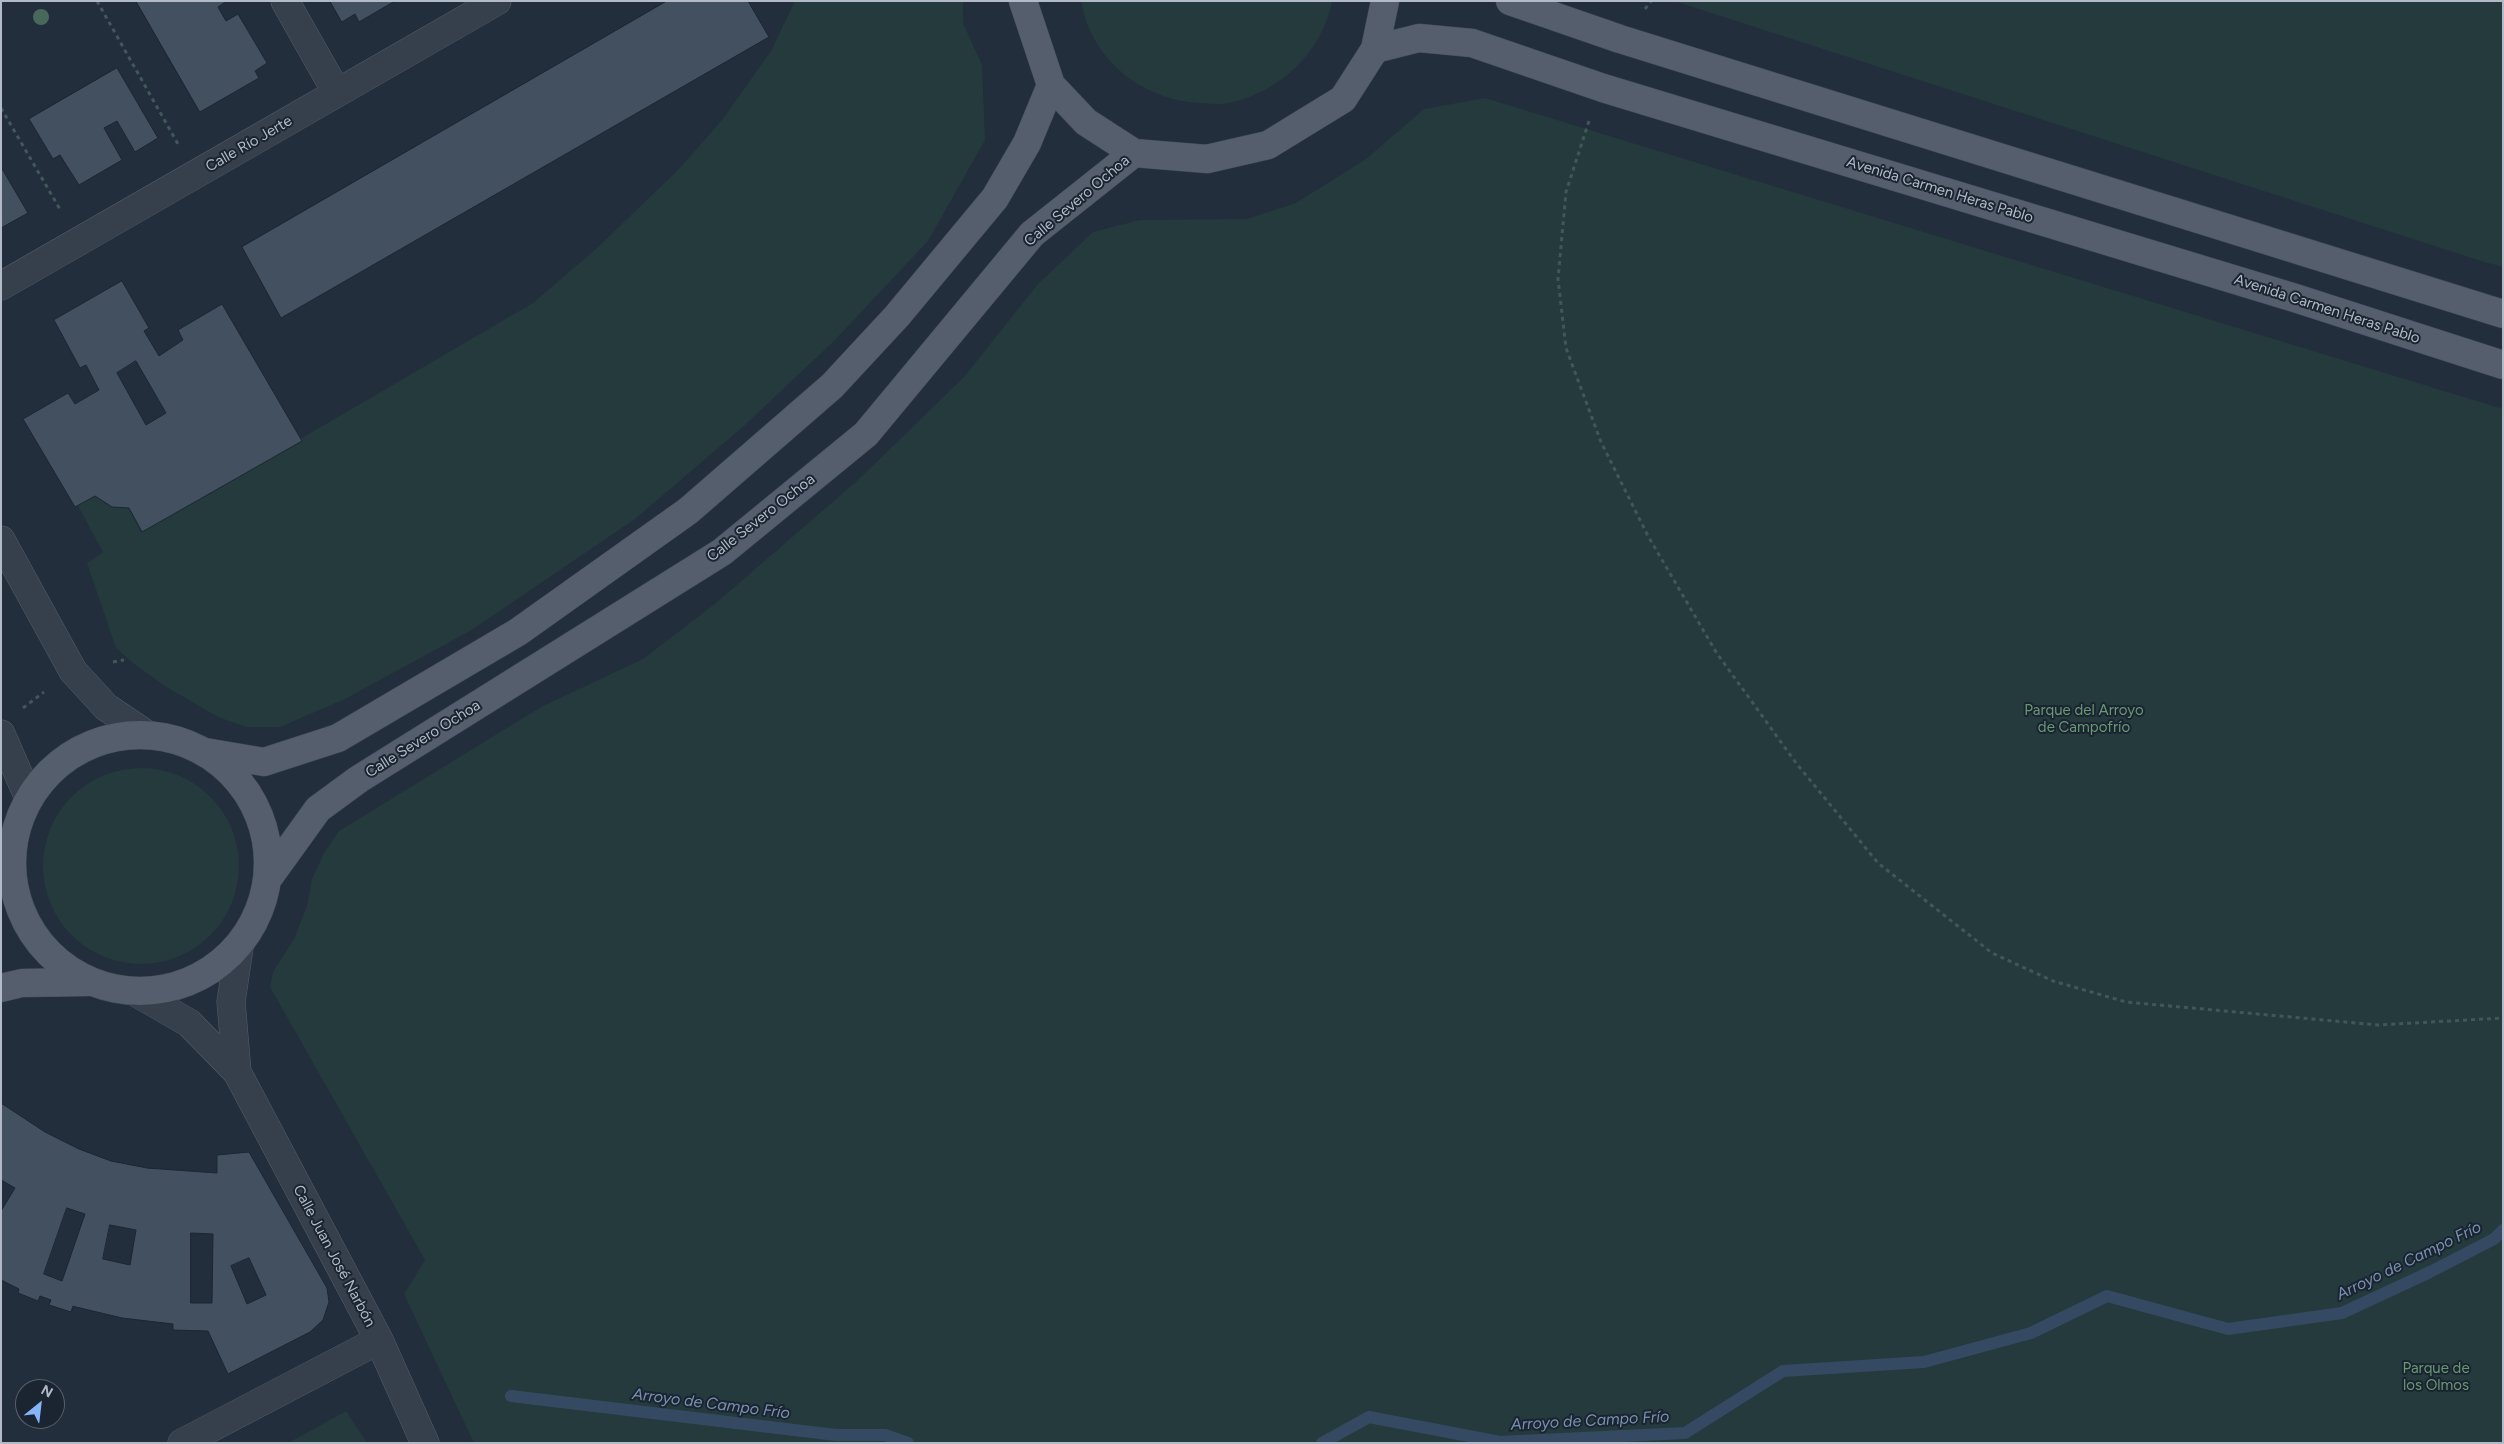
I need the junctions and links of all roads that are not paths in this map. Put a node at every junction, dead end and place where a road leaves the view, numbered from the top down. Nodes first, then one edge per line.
1 (285, 1) edge
2 (497, 1) edge
3 (1023, 1) edge
4 (1385, 1) edge
5 (1510, 1) edge
6 (1375, 48) junction
7 (1051, 85) junction
8 (337, 93) junction
9 (1134, 153) junction
10 (1, 286) edge
11 (2503, 314) edge
12 (2503, 365) edge
13 (1, 540) edge
14 (1, 734) edge
15 (146, 734) junction
16 (205, 752) junction
17 (28, 796) junction
18 (269, 876) junction
19 (5, 877) edge
20 (239, 948) junction
21 (87, 982) junction
22 (1, 988) edge
23 (137, 993) junction
24 (237, 1072) junction
25 (379, 1340) junction
26 (182, 1443) edge
27 (425, 1443) edge

1 - 8 street
2 - 8 street, Calle Río Jerte
3 - 7 main road
4 - 6 main road
5 - 11 main road
6 - 9 main road
6 - 12 main road, Avenida Carmen Heras Pablo
7 - 9 main road
7 - 16 main road
8 - 10 street, Calle Río Jerte
9 - 18 main road, Calle Severo Ochoa
13 - 15 street
14 - 17 street
15 - 16 main road
15 - 17 main road
16 - 18 main road
17 - 19 main road
18 - 20 main road
19 - 21 main road
20 - 23 main road
20 - 24 street, Calle Juan José Narbón
21 - 22 main road
21 - 23 main road
23 - 24 street, Calle Juan José Narbón
24 - 25 street, Calle Juan José Narbón
25 - 26 street
25 - 27 street, Calle Juan José Narbón

